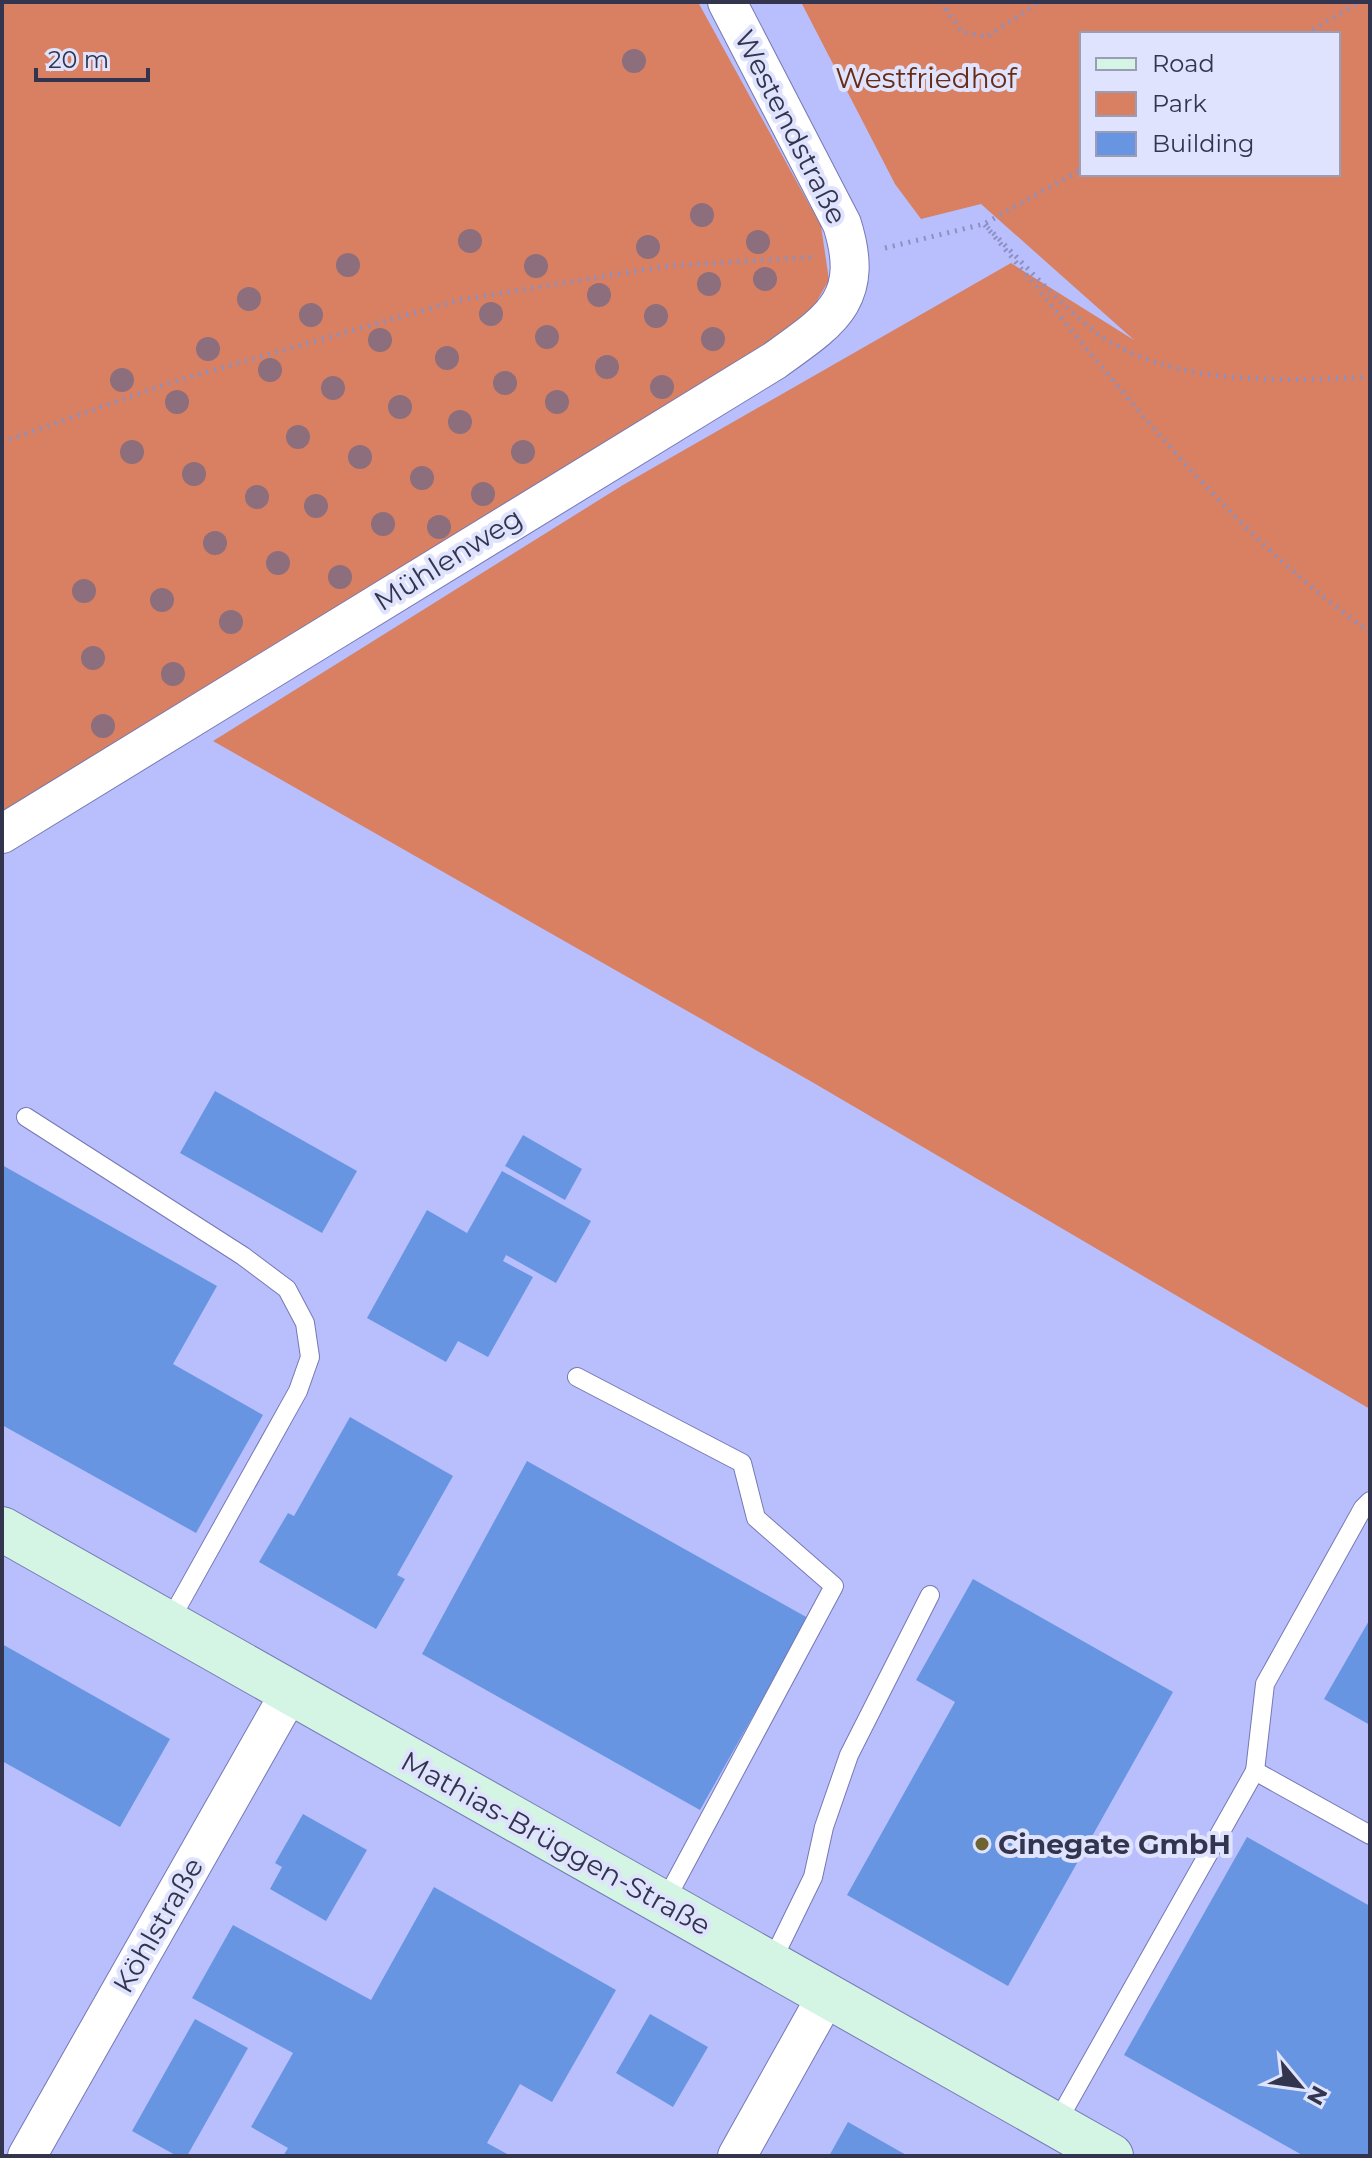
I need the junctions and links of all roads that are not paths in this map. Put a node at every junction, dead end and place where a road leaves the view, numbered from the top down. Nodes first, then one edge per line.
1 (727, 2) edge
2 (851, 253) joint
3 (2, 834) edge
4 (26, 1117) dead end
5 (577, 1377) dead end
6 (1370, 1501) edge
7 (2, 1529) edge
8 (930, 1595) dead end
9 (168, 1624) junction
10 (289, 1694) junction
11 (1255, 1771) junction
12 (1370, 1835) edge
13 (664, 1903) junction
14 (771, 1963) junction
15 (827, 1995) junction
16 (1056, 2125) junction
17 (27, 2156) edge
18 (737, 2156) edge
19 (1111, 2156) edge

1 - 2 street, Westendstraße
2 - 3 street, Mühlenweg
4 - 9 lane
5 - 13 lane
6 - 11 lane
7 - 9 street, Mathias-Brüggen-Straße
8 - 14 lane
9 - 10 street, Mathias-Brüggen-Straße
10 - 13 street, Mathias-Brüggen-Straße
10 - 17 street, Köhlstraße
11 - 12 lane
11 - 16 lane
13 - 14 street, Mathias-Brüggen-Straße
14 - 15 street, Mathias-Brüggen-Straße
15 - 16 street, Mathias-Brüggen-Straße
15 - 18 street
16 - 19 street, Mathias-Brüggen-Straße

